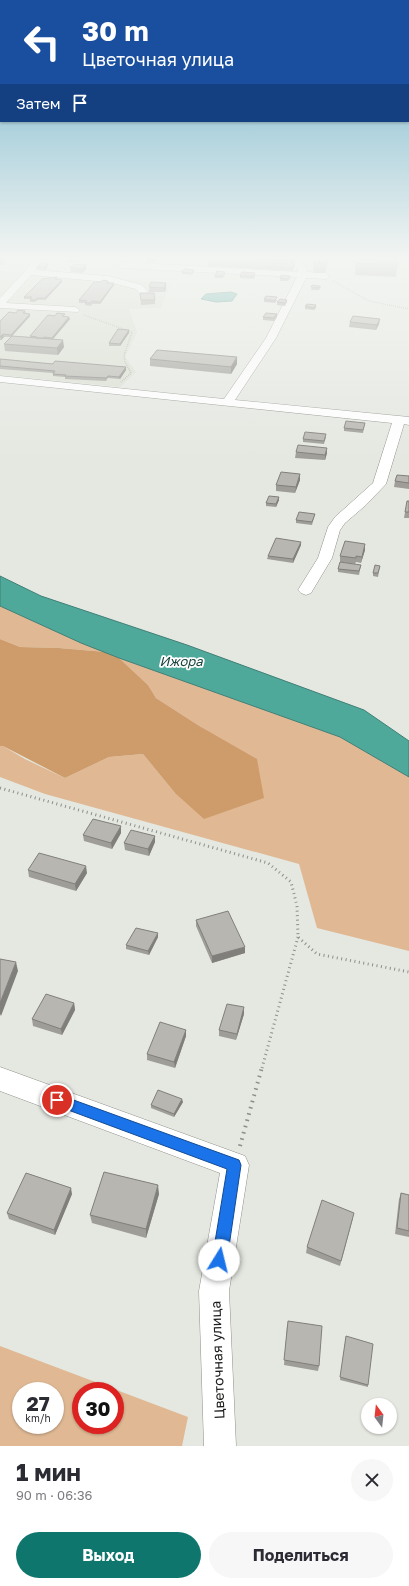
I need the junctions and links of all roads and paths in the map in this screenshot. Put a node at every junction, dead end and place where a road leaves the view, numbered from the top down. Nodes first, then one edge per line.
1 (119, 326) edge
2 (277, 326) edge
3 (0, 379) edge
4 (112, 391) junction
5 (227, 402) junction
6 (404, 421) edge
7 (306, 590) dead end
8 (0, 788) edge
9 (298, 937) junction
10 (409, 972) edge
11 (0, 1079) edge
12 (235, 1165) junction
13 (220, 1446) edge

1 - 4 path
2 - 5 street
3 - 4 street
4 - 5 street
5 - 6 street
6 - 7 street
8 - 9 path
9 - 10 path
9 - 12 path
11 - 12 street
12 - 13 street, Цветочная улица

